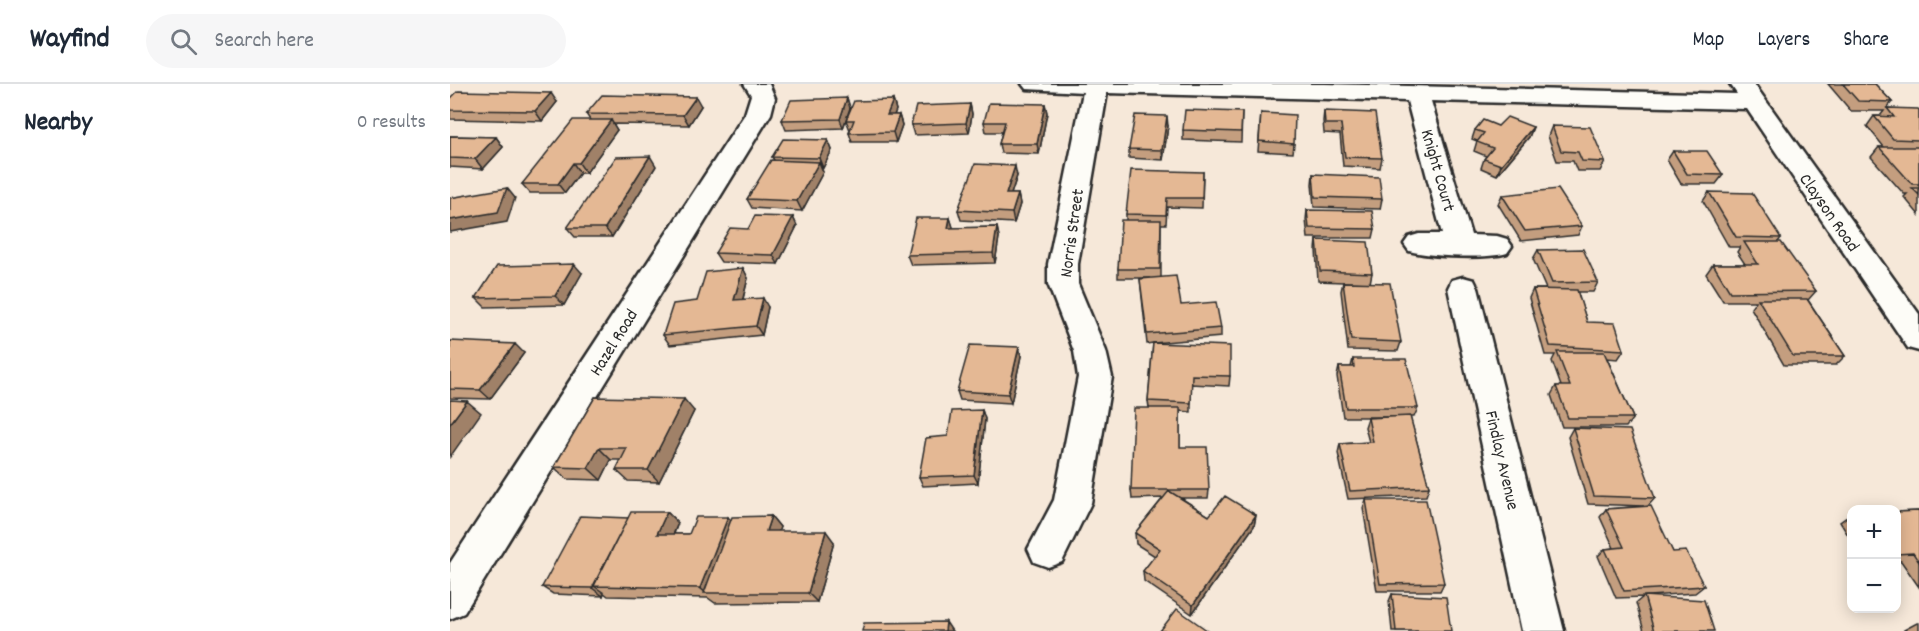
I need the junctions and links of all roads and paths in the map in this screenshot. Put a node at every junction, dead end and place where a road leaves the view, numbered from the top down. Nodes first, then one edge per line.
1 (756, 84) edge
2 (1034, 84) edge
3 (1096, 86) junction
4 (1747, 93) edge
5 (1417, 94) junction
6 (1419, 244) dead end
7 (1460, 246) junction
8 (1497, 246) dead end
9 (1463, 288) dead end
10 (1919, 339) edge
11 (1048, 549) dead end
12 (450, 599) edge
13 (1543, 631) edge

1 - 12 street, Hazel Road
2 - 3 street
3 - 5 street
3 - 11 street, Norris Street
4 - 5 street
4 - 10 street, Clayson Road
5 - 7 street, Knight Court
6 - 7 street
7 - 8 street
9 - 13 street, Findlay Avenue

